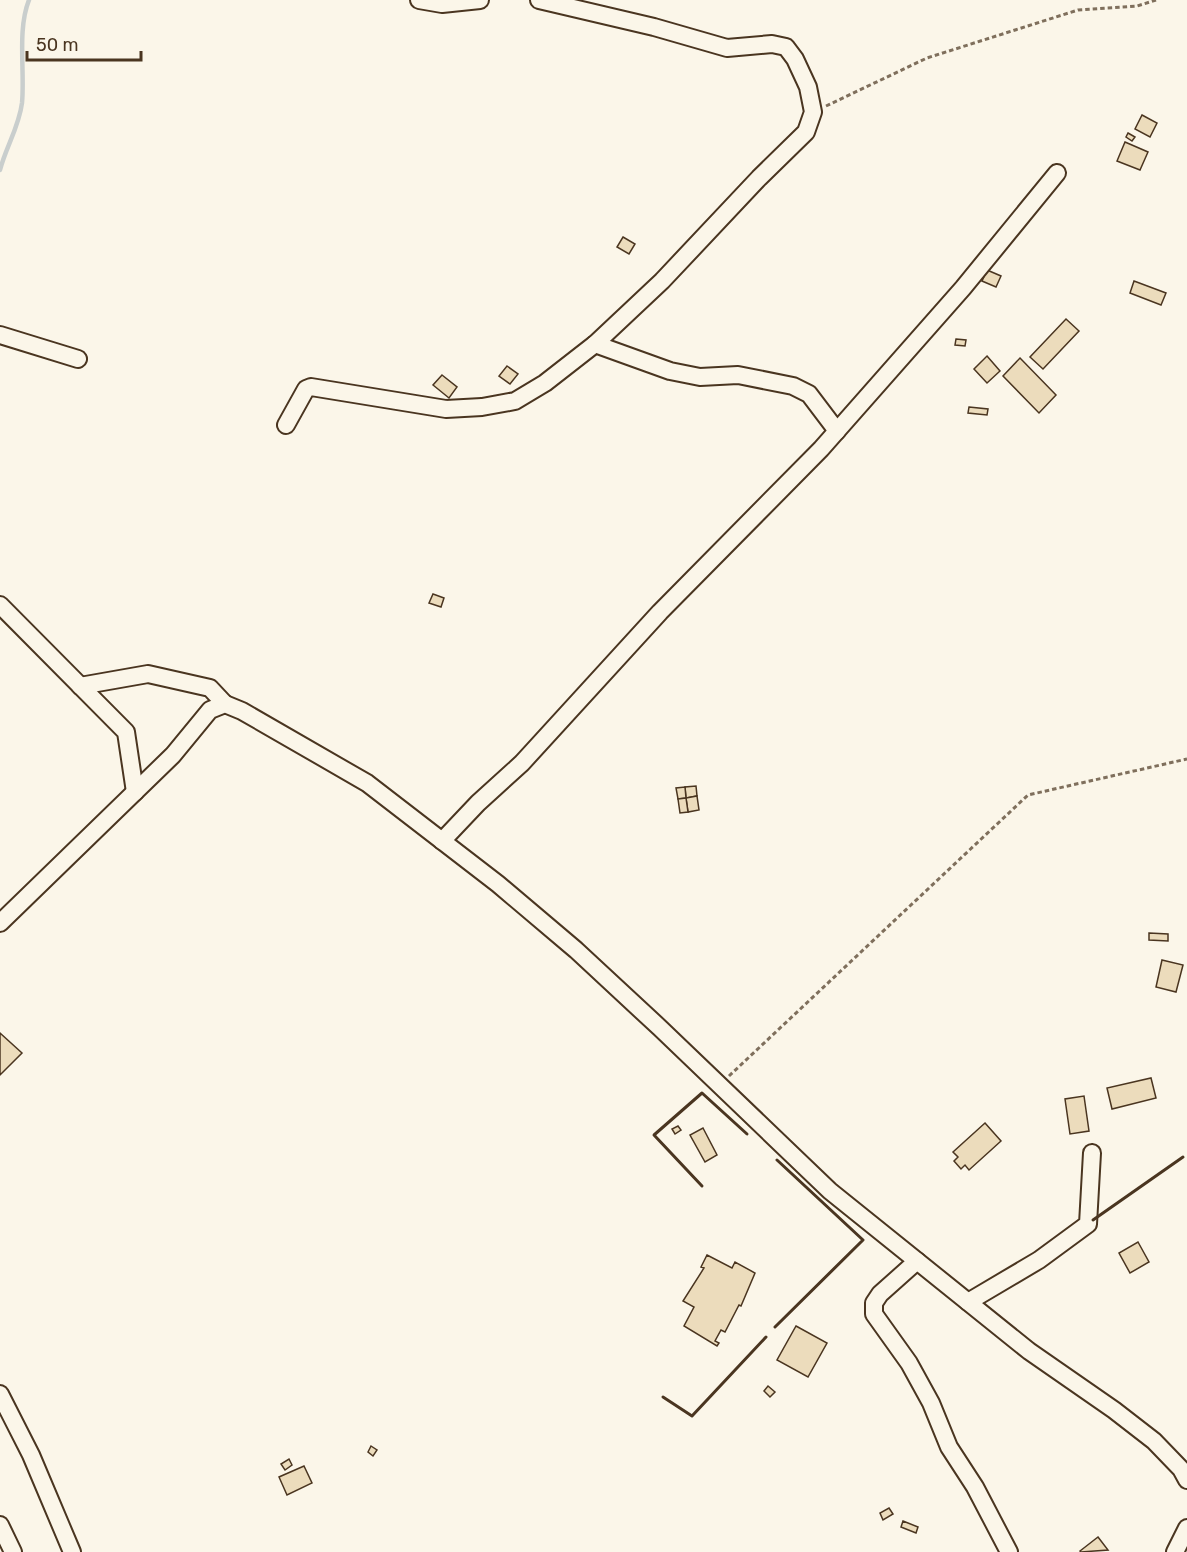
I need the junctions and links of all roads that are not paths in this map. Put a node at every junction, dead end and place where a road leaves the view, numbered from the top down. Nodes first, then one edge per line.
1 (419, 0) edge
2 (480, 0) edge
3 (539, 0) edge
4 (1057, 173) dead end
5 (0, 335) edge
6 (596, 344) junction
7 (78, 359) dead end
8 (286, 425) dead end
9 (837, 431) junction
10 (0, 605) edge
11 (81, 686) junction
12 (225, 704) junction
13 (135, 792) junction
14 (442, 841) junction
15 (0, 923) edge
16 (1092, 1153) dead end
17 (917, 1261) junction
18 (968, 1302) junction
19 (0, 1394) edge
20 (1187, 1480) edge
21 (0, 1526) edge
22 (1187, 1528) edge
23 (13, 1552) edge
24 (72, 1552) edge
25 (1009, 1552) edge
26 (1175, 1552) edge

1 - 2 street
3 - 6 street
4 - 9 street
5 - 7 street
6 - 8 street
6 - 9 street
9 - 14 street
10 - 11 street
11 - 12 street
11 - 13 street
12 - 13 street
12 - 14 street
13 - 15 street
14 - 17 street
16 - 18 street
17 - 18 street
17 - 25 street
18 - 20 street
19 - 24 street
21 - 23 street
22 - 26 street

